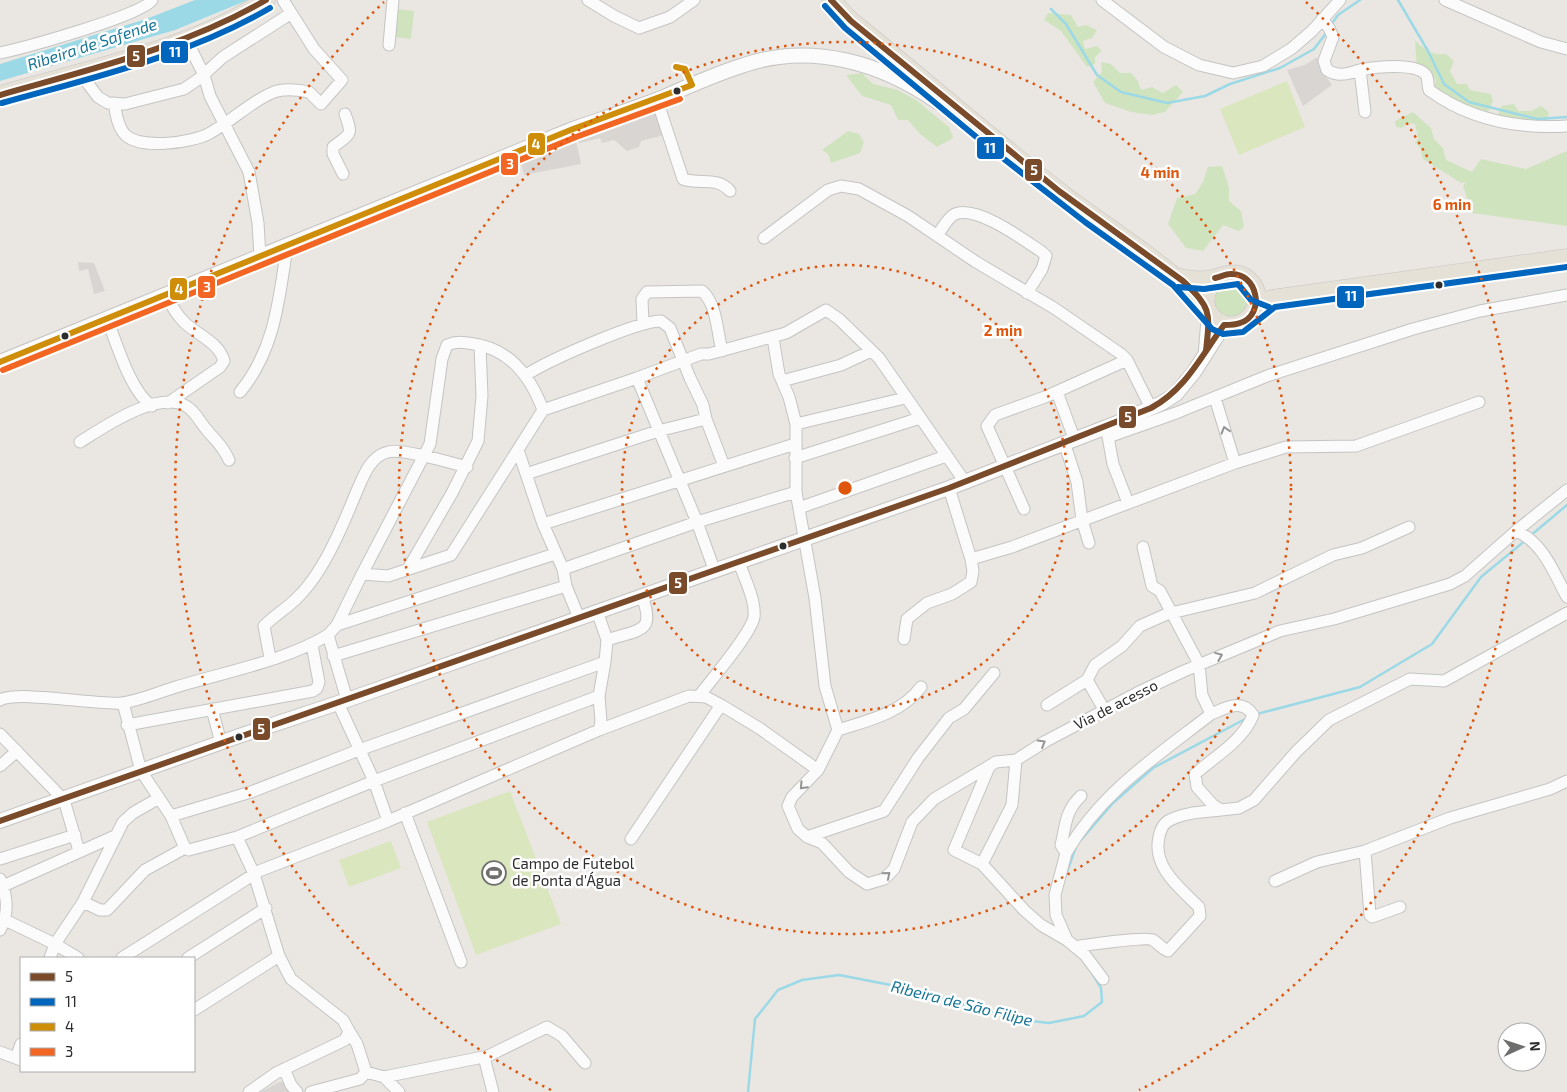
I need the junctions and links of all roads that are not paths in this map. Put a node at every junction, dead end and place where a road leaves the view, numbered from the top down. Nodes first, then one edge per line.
1 (152, 0) edge
2 (266, 0) edge
3 (283, 0) edge
4 (393, 0) edge
5 (588, 0) edge
6 (694, 0) edge
7 (831, 0) edge
8 (1102, 0) edge
9 (1340, 0) edge
10 (1445, 0) edge
11 (290, 14) junction
12 (1322, 20) junction
13 (187, 41) junction
14 (389, 45) dead end
15 (1567, 49) edge
16 (0, 54) edge
17 (1360, 70) junction
18 (79, 72) junction
19 (204, 75) junction
20 (0, 95) edge
21 (657, 100) junction
22 (114, 103) junction
23 (1365, 112) dead end
24 (345, 114) dead end
25 (224, 124) junction
26 (1567, 126) edge
27 (991, 138) junction
28 (343, 174) dead end
29 (730, 192) dead end
30 (938, 234) junction
31 (764, 238) dead end
32 (287, 247) junction
33 (260, 257) junction
34 (1567, 258) edge
35 (1179, 278) junction
36 (1215, 278) junction
37 (1027, 293) junction
38 (1567, 295) edge
39 (166, 296) junction
40 (1261, 300) junction
41 (1207, 310) junction
42 (108, 319) junction
43 (643, 324) junction
44 (1224, 325) junction
45 (773, 338) junction
46 (480, 345) junction
47 (722, 351) junction
48 (871, 351) junction
49 (1206, 351) junction
50 (1127, 360) junction
51 (684, 361) junction
52 (0, 362) edge
53 (526, 375) junction
54 (637, 378) junction
55 (782, 381) junction
56 (240, 392) dead end
57 (1057, 392) junction
58 (905, 398) junction
59 (1215, 398) junction
60 (1479, 402) dead end
61 (168, 403) junction
62 (152, 406) junction
63 (1151, 408) junction
64 (543, 410) junction
65 (706, 418) junction
66 (920, 418) junction
67 (796, 424) junction
68 (658, 430) junction
69 (1107, 432) junction
70 (1069, 440) junction
71 (80, 442) dead end
72 (795, 444) junction
73 (518, 450) junction
74 (424, 456) junction
75 (946, 456) junction
76 (795, 458) junction
77 (229, 460) dead end
78 (1235, 463) junction
79 (1004, 465) junction
80 (724, 466) junction
81 (467, 467) junction
82 (526, 474) junction
83 (678, 480) junction
84 (965, 482) junction
85 (948, 488) junction
86 (1567, 490) edge
87 (796, 492) junction
88 (1128, 503) junction
89 (799, 508) junction
90 (1024, 509) dead end
91 (1082, 520) junction
92 (697, 522) junction
93 (543, 524) junction
94 (1409, 527) dead end
95 (1516, 531) junction
96 (805, 537) junction
97 (1089, 543) dead end
98 (1143, 547) dead end
99 (555, 554) junction
100 (971, 559) junction
101 (739, 562) junction
102 (408, 569) junction
103 (563, 569) junction
104 (714, 569) junction
105 (362, 574) junction
106 (566, 586) junction
107 (642, 596) junction
108 (1567, 597) edge
109 (597, 611) junction
110 (1172, 613) junction
111 (1567, 613) edge
112 (578, 618) junction
113 (337, 624) junction
114 (328, 635) junction
115 (904, 638) dead end
116 (607, 640) junction
117 (312, 644) junction
118 (333, 656) junction
119 (270, 658) junction
120 (605, 662) junction
121 (1199, 664) junction
122 (994, 673) dead end
123 (1087, 680) junction
124 (921, 687) dead end
125 (599, 696) junction
126 (699, 696) junction
127 (0, 700) edge
128 (343, 701) junction
129 (123, 703) junction
130 (721, 705) junction
131 (1047, 705) dead end
132 (212, 709) junction
133 (1105, 711) junction
134 (1211, 714) junction
135 (128, 725) junction
136 (599, 730) junction
137 (838, 730) junction
138 (0, 734) edge
139 (221, 743) junction
140 (359, 750) junction
141 (17, 751) junction
142 (1016, 760) junction
143 (0, 766) edge
144 (989, 767) junction
145 (818, 770) junction
146 (141, 771) junction
147 (374, 781) junction
148 (1567, 781) edge
149 (1081, 796) dead end
150 (158, 798) junction
151 (64, 800) junction
152 (1221, 810) junction
153 (404, 813) junction
154 (171, 816) junction
155 (388, 821) junction
156 (0, 822) edge
157 (75, 835) junction
158 (115, 836) junction
159 (237, 837) junction
160 (807, 837) junction
161 (631, 839) dead end
162 (185, 848) junction
163 (80, 851) junction
164 (1365, 851) junction
165 (1066, 853) junction
166 (0, 859) edge
167 (982, 864) junction
168 (254, 874) junction
169 (1275, 881) dead end
170 (2, 883) edge
171 (83, 902) junction
172 (1400, 907) dead end
173 (266, 908) junction
174 (3, 925) edge
175 (55, 944) junction
176 (1071, 944) junction
177 (279, 956) junction
178 (50, 957) edge
179 (76, 957) edge
180 (124, 957) edge
181 (190, 957) edge
182 (461, 962) dead end
183 (1103, 978) dead end
184 (195, 1009) edge
185 (349, 1031) junction
186 (0, 1052) edge
187 (484, 1057) junction
188 (19, 1059) edge
189 (585, 1063) dead end
190 (284, 1069) junction
191 (366, 1072) junction
192 (384, 1077) junction
193 (353, 1087) edge
194 (249, 1092) edge
195 (297, 1092) edge
196 (311, 1092) edge
197 (399, 1092) edge
198 (493, 1092) edge

1 - 16 street
2 - 13 main road
3 - 11 street
4 - 14 street
5 - 6 street
7 - 27 main road
8 - 12 street
9 - 12 street
10 - 15 street
11 - 19 street
11 - 25 street
12 - 17 street
13 - 18 main road
13 - 19 street
17 - 23 street
17 - 26 street
18 - 20 main road
18 - 22 street
19 - 22 street
19 - 25 street
21 - 27 street
21 - 29 street
21 - 32 street
22 - 25 street
24 - 28 street
25 - 33 street
27 - 35 main road
30 - 31 street
30 - 37 street
30 - 37 street
32 - 33 street
32 - 56 street
33 - 39 street
34 - 40 main road
35 - 36 main road
35 - 41 main road
36 - 40 main road
36 - 41 main road
37 - 50 street
38 - 59 street
39 - 42 street
39 - 61 street
40 - 44 main road
41 - 44 main road
41 - 49 street
42 - 52 street
42 - 62 street
43 - 47 street
43 - 51 street
43 - 53 street
44 - 49 street
45 - 47 street
45 - 48 street
45 - 55 street
46 - 53 street
46 - 74 street
46 - 81 street
47 - 51 street
48 - 55 street
48 - 58 street
49 - 63 street
50 - 57 street
50 - 63 street
51 - 54 street
51 - 65 street
53 - 64 street
54 - 64 street
54 - 68 street
55 - 67 street
57 - 70 street
57 - 79 street
58 - 66 street
58 - 67 street
59 - 69 street
78 -> 59 street
60 - 78 street
61 - 62 street
61 - 77 street
62 - 71 street
63 - 69 street
64 - 73 street
65 - 68 street
65 - 80 street
66 - 75 street
66 - 76 street
67 - 72 street
68 - 82 street
68 - 83 street
69 - 70 street
69 - 88 street
70 - 79 street
70 - 91 street
72 - 76 street
72 - 80 street
73 - 82 street
73 - 102 street
74 - 81 street
74 - 105 street
74 - 119 street
75 - 84 street
75 - 89 street
76 - 87 street
78 - 88 street
79 - 84 street
79 - 90 street
80 - 83 street
81 - 102 street
82 - 93 street
83 - 92 street
83 - 93 street
84 - 85 street
85 - 96 street
85 - 100 street
86 - 95 street, Via de acesso
87 - 89 street
87 - 92 street
88 - 91 street
89 - 96 street
91 - 97 street
91 - 100 street
92 - 103 street
92 - 104 street
93 - 99 street
94 - 110 street
95 - 108 street
121 -> 95 street, Via de acesso
96 - 101 street
96 - 137 street
98 - 110 street
99 - 103 street
99 - 113 street
100 - 115 street
101 - 104 street
101 - 126 street
102 - 105 street
103 - 106 street
104 - 107 street
105 - 113 street
106 - 112 street
106 - 118 street
107 - 109 street
107 - 116 street
109 - 112 street
109 - 116 street
110 - 121 street
110 - 123 street
111 - 152 street
112 - 128 street
113 - 114 street
114 - 117 street
114 - 118 street
116 - 120 street
117 - 119 street
117 - 132 street
118 - 128 street
119 - 129 street
120 - 125 street
120 - 140 street
121 - 133 street, Via de acesso
121 - 134 street
122 - 160 street
123 - 131 street
123 - 133 street
124 - 137 street
125 - 136 street
125 - 147 street
126 - 130 street
126 - 136 street
127 - 129 street
128 - 139 street
128 - 140 street
129 - 135 street
130 - 145 street
130 - 161 street
132 - 135 street
132 - 139 street
142 -> 133 street, Via de acesso
134 - 152 street
134 - 165 street
135 - 146 street
136 - 153 street
137 - 145 street, Via de acesso
138 - 141 street
139 - 146 street
140 - 147 street
140 - 154 street
141 - 143 street
141 - 151 street
142 - 144 street, Via de acesso
142 - 167 street
160 -> 144 street, Via de acesso
144 - 167 street
145 -> 160 street, Via de acesso
146 - 150 street
146 - 151 street
147 - 155 street
147 - 159 street
148 - 164 street
149 - 165 street
150 - 154 street
150 - 158 street
151 - 156 street
151 - 157 street
152 - 176 street
153 - 155 street
153 - 182 street
154 - 162 street
155 - 168 street
157 - 163 street
157 - 166 street
158 - 163 street
158 - 171 street
159 - 162 street
159 - 168 street
162 - 171 street
163 - 170 street
164 - 169 street
164 - 172 street
165 - 176 street
167 - 176 street
168 - 173 street
168 - 180 street
170 - 174 street
171 - 175 street
173 - 177 street
173 - 181 street
174 - 175 street
175 - 178 street
175 - 179 street
176 - 183 street
177 - 184 street
177 - 185 street
185 - 190 street
185 - 191 street
186 - 188 street
187 - 189 street
187 - 192 street
187 - 198 street
190 - 194 street
190 - 195 street
191 - 192 street
191 - 193 street
192 - 197 street
193 - 196 street

